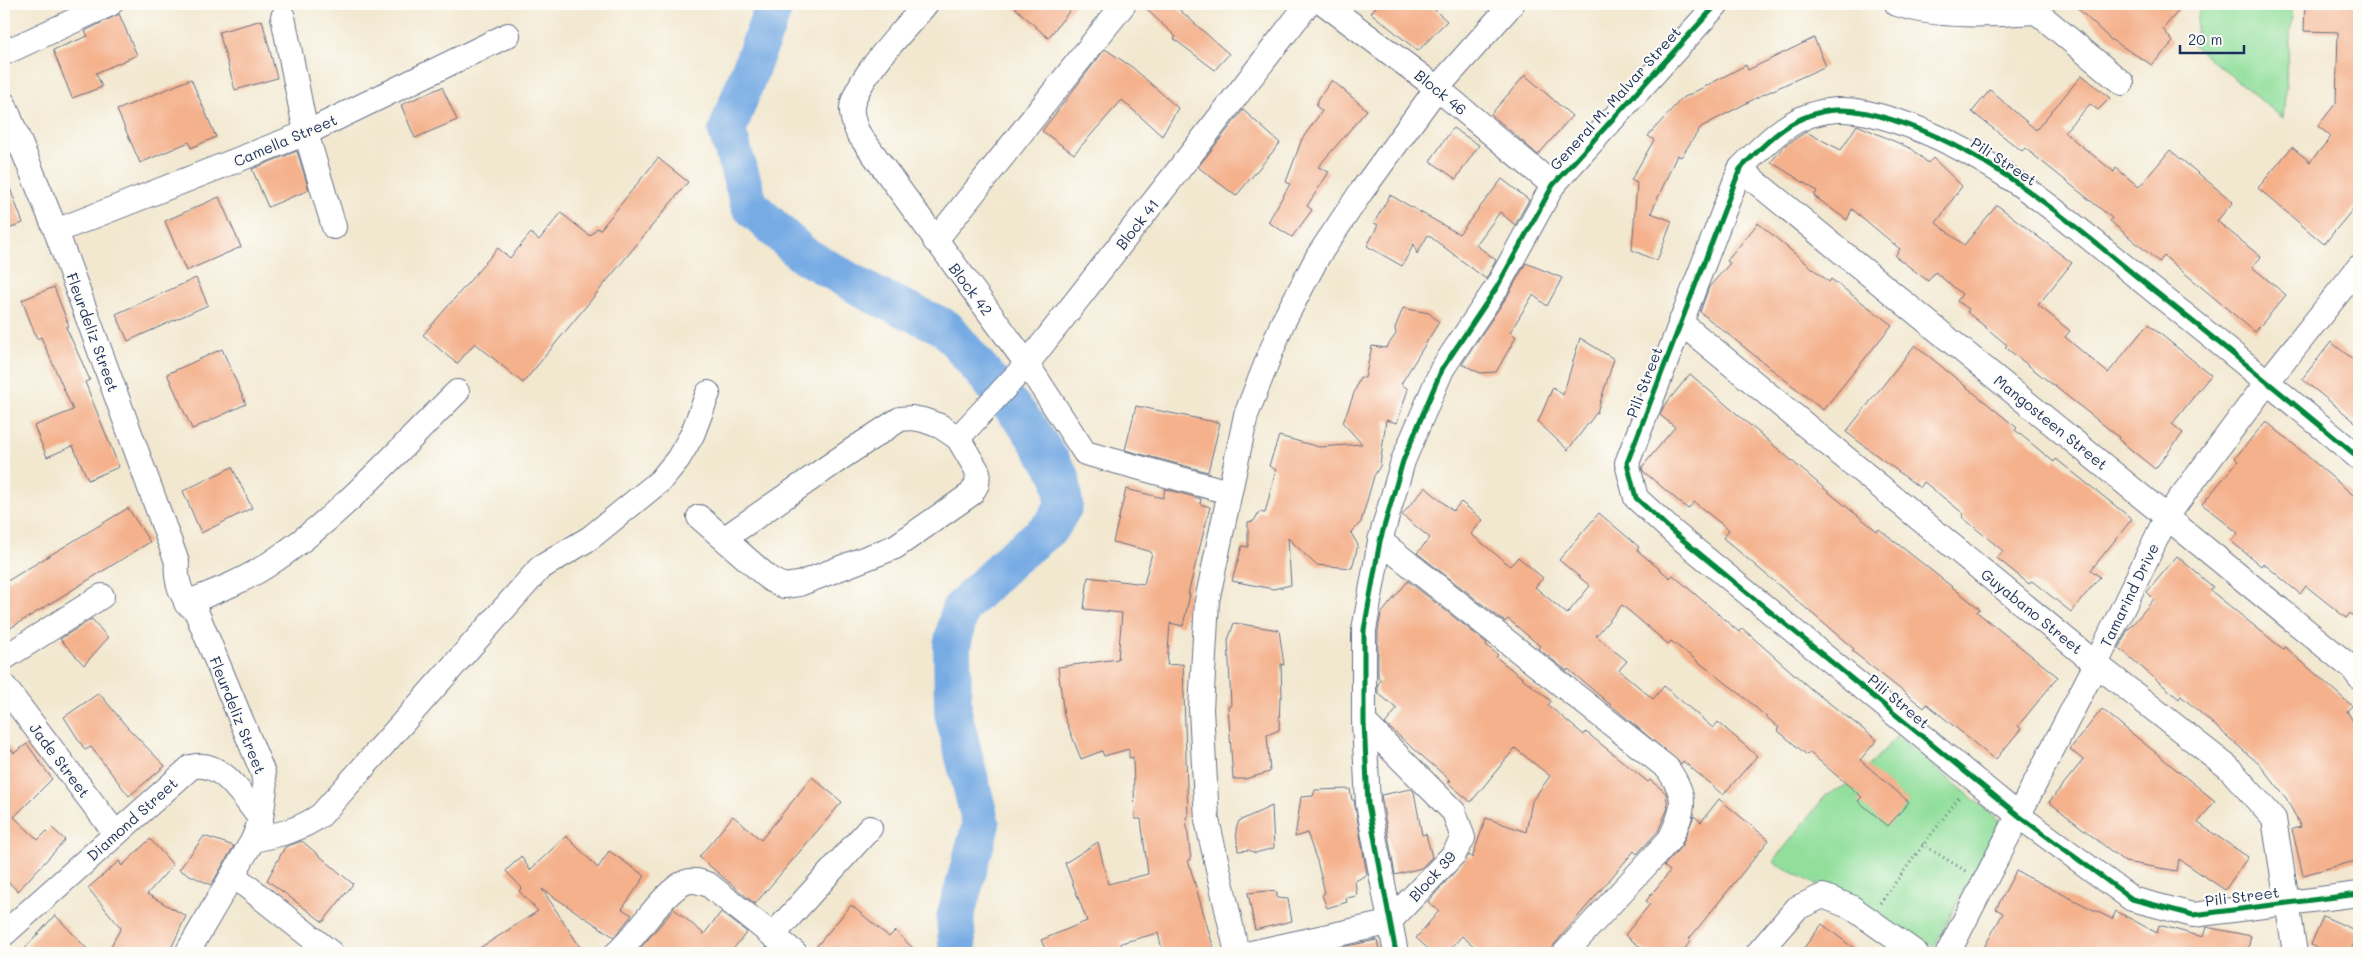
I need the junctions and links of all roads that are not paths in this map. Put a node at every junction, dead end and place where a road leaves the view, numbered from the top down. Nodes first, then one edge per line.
1 (110, 4) edge
2 (926, 4) edge
3 (1124, 4) edge
4 (1308, 4) edge
5 (1325, 4) edge
6 (1512, 4) edge
7 (1717, 4) edge
8 (1897, 4) edge
9 (2031, 8) edge
10 (282, 17) dead end
11 (508, 36) dead end
12 (4, 53) edge
13 (2122, 83) dead end
14 (1437, 88) junction
15 (4, 104) edge
16 (306, 133) junction
17 (1740, 169) junction
18 (1554, 185) junction
19 (334, 227) dead end
20 (56, 231) junction
21 (935, 241) junction
22 (2359, 267) edge
23 (1680, 322) junction
24 (1027, 364) junction
25 (2268, 381) junction
26 (457, 392) dead end
27 (708, 393) dead end
28 (958, 438) junction
29 (2359, 458) edge
30 (1229, 492) junction
31 (2167, 516) junction
32 (699, 517) dead end
33 (725, 538) junction
34 (1380, 541) junction
35 (102, 596) dead end
36 (193, 604) junction
37 (4, 658) edge
38 (2096, 664) junction
39 (2359, 677) edge
40 (4, 686) edge
41 (1364, 722) junction
42 (2019, 816) junction
43 (870, 828) dead end
44 (257, 830) junction
45 (116, 834) junction
46 (234, 876) junction
47 (2359, 894) edge
48 (2288, 903) junction
49 (8, 922) edge
50 (1388, 923) junction
51 (773, 935) junction
52 (187, 953) edge
53 (331, 953) edge
54 (617, 953) edge
55 (795, 953) edge
56 (1237, 953) edge
57 (1250, 953) edge
58 (1396, 953) edge
59 (1565, 953) edge
60 (1758, 953) edge
61 (1916, 953) edge
62 (1948, 953) edge
63 (2295, 953) edge

1 - 12 street
2 - 21 street, Block 42
3 - 21 street
4 - 24 street, Block 41
5 - 14 street, Block 46
6 - 14 street
7 - 18 street, General M. Malvar Street
8 - 9 street
9 - 13 street
10 - 16 street
11 - 16 street, Camella Street
14 - 18 street, Block 46
14 - 30 street
15 - 20 street, Fleurdeliz Street
16 - 19 street
16 - 20 street, Camella Street
17 - 23 street, Pili Street
17 - 25 street, Pili Street
17 - 31 street, Mangosteen Street
18 - 34 street, General M. Malvar Street
20 - 36 street, Fleurdeliz Street
21 - 24 street, Block 42
22 - 25 street, Tamarind Drive
23 - 38 street, Guyabano Street
23 - 42 street, Pili Street
24 - 28 street, Block 41
24 - 30 street, Block 42
25 - 29 street, Pili Street
25 - 31 street, Tamarind Drive
26 - 36 street
27 - 44 street
28 - 33 street
28 - 33 street
30 - 56 street
31 - 38 street, Tamarind Drive
31 - 39 street, Mangosteen Street
32 - 33 street
34 - 41 street, General M. Malvar Street
34 - 59 street
35 - 37 street
36 - 44 street, Fleurdeliz Street
38 - 42 street, Tamarind Drive
38 - 48 street, Guyabano Street
40 - 45 street, Jade Street
41 - 50 street, General M. Malvar Street
41 - 50 street, Block 39
42 - 48 street, Pili Street
42 - 62 street, Tamarind Drive
43 - 51 street
44 - 45 street, Diamond Street
44 - 46 street, Fleurdeliz Street
45 - 49 street, Diamond Street
46 - 52 street, Fleurdeliz Street
46 - 53 street
47 - 48 street, Pili Street
48 - 63 street, Guyabano Street
50 - 57 street
50 - 58 street, General M. Malvar Street
51 - 54 street
51 - 55 street
60 - 61 street

